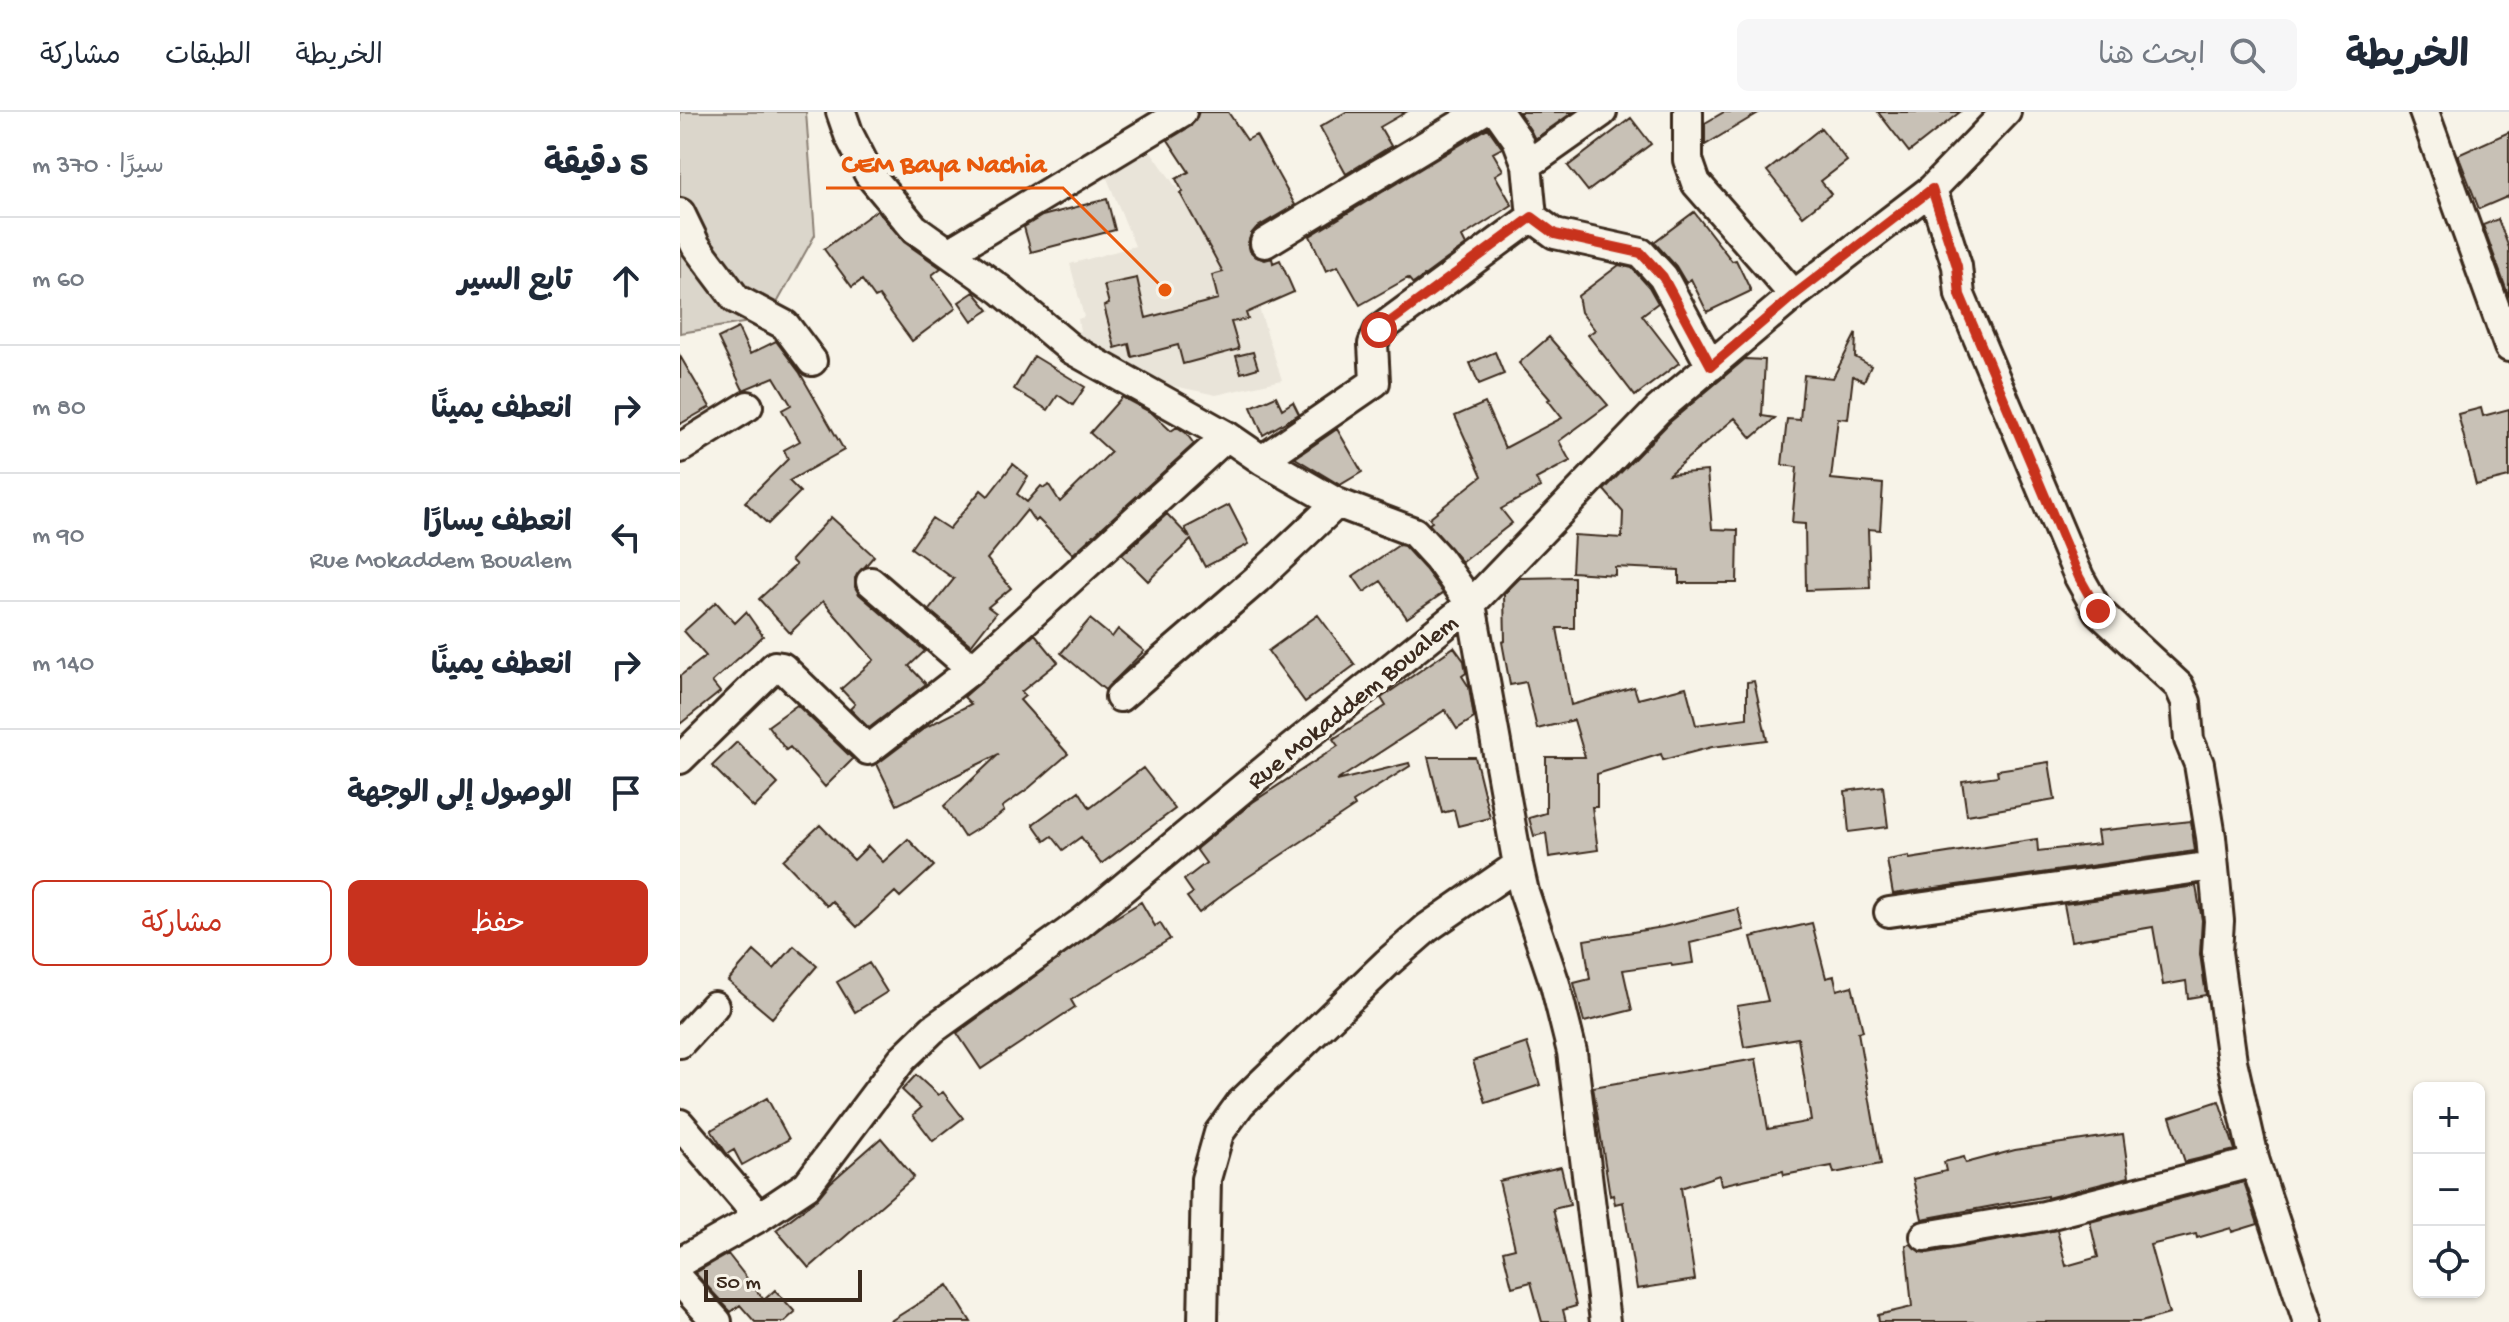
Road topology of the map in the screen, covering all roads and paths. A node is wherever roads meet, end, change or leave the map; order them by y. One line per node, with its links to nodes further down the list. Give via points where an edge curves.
1 (841, 112): 14 (street, via 869,174 914,228)
2 (1182, 112): 14 (street)
3 (1481, 112): 13 (street)
4 (1498, 112): 9 (street)
5 (1602, 112): 9 (street)
6 (1688, 112): 15 (street, via 1688,160 1696,183)
7 (2006, 112): 10 (street, Rue Mokaddem Boualem)
8 (2424, 112): 16 (street)
9 (1527, 165): 12 (street)
10 (1932, 189): 15 (street, Rue Mokaddem Boualem); 30 (street, via 1957,266 1960,295 2079,577 2098,611 2179,686 2186,702)
11 (680, 213): 17 (street, via 696,246 736,299 785,325)
12 (1532, 217): 18 (street, via 1555,234 1641,253 1663,277); 22 (street, via 1379,330 1373,344 1375,382)
13 (1265, 243)
14 (950, 252): 20 (street, via 1071,349)
15 (1794, 295): 18 (street, Rue Mokaddem Boualem)
16 (2509, 347)
17 (812, 361)
18 (1711, 366): 25 (street, Rue Mokaddem Boualem, via 1658,410)
19 (748, 406): 21 (street)
20 (1227, 436): 22 (street); 26 (street)
21 (680, 448)
22 (1262, 460): 23 (street)
23 (1337, 503): 25 (street, via 1414,532); 27 (street)
24 (871, 582): 26 (street)
25 (1471, 604): 29 (street); 36 (street, Rue Mokaddem Boualem, via 1081,923 933,1029 902,1059 807,1185)
26 (972, 669): 28 (street, via 868,750 775,666)
27 (1120, 697)
28 (680, 759)
29 (1518, 865): 41 (street, via 1427,928 1387,963 1240,1104 1219,1133 1206,1179); 42 (street, via 1572,1052)
30 (2213, 866): 31 (street); 35 (street, via 2217,952 2232,1061)
31 (1889, 912)
32 (714, 1006): 33 (street)
33 (680, 1043)
34 (680, 1124): 36 (street)
35 (2255, 1162): 37 (street, via 2044,1216); 43 (street)
36 (759, 1217): 38 (street, Rue Mokaddem Boualem)
37 (1925, 1236)
38 (680, 1262)
39 (680, 1281): 40 (street)
40 (717, 1322)
41 (1203, 1322)
42 (1605, 1322)
43 (2308, 1322)

